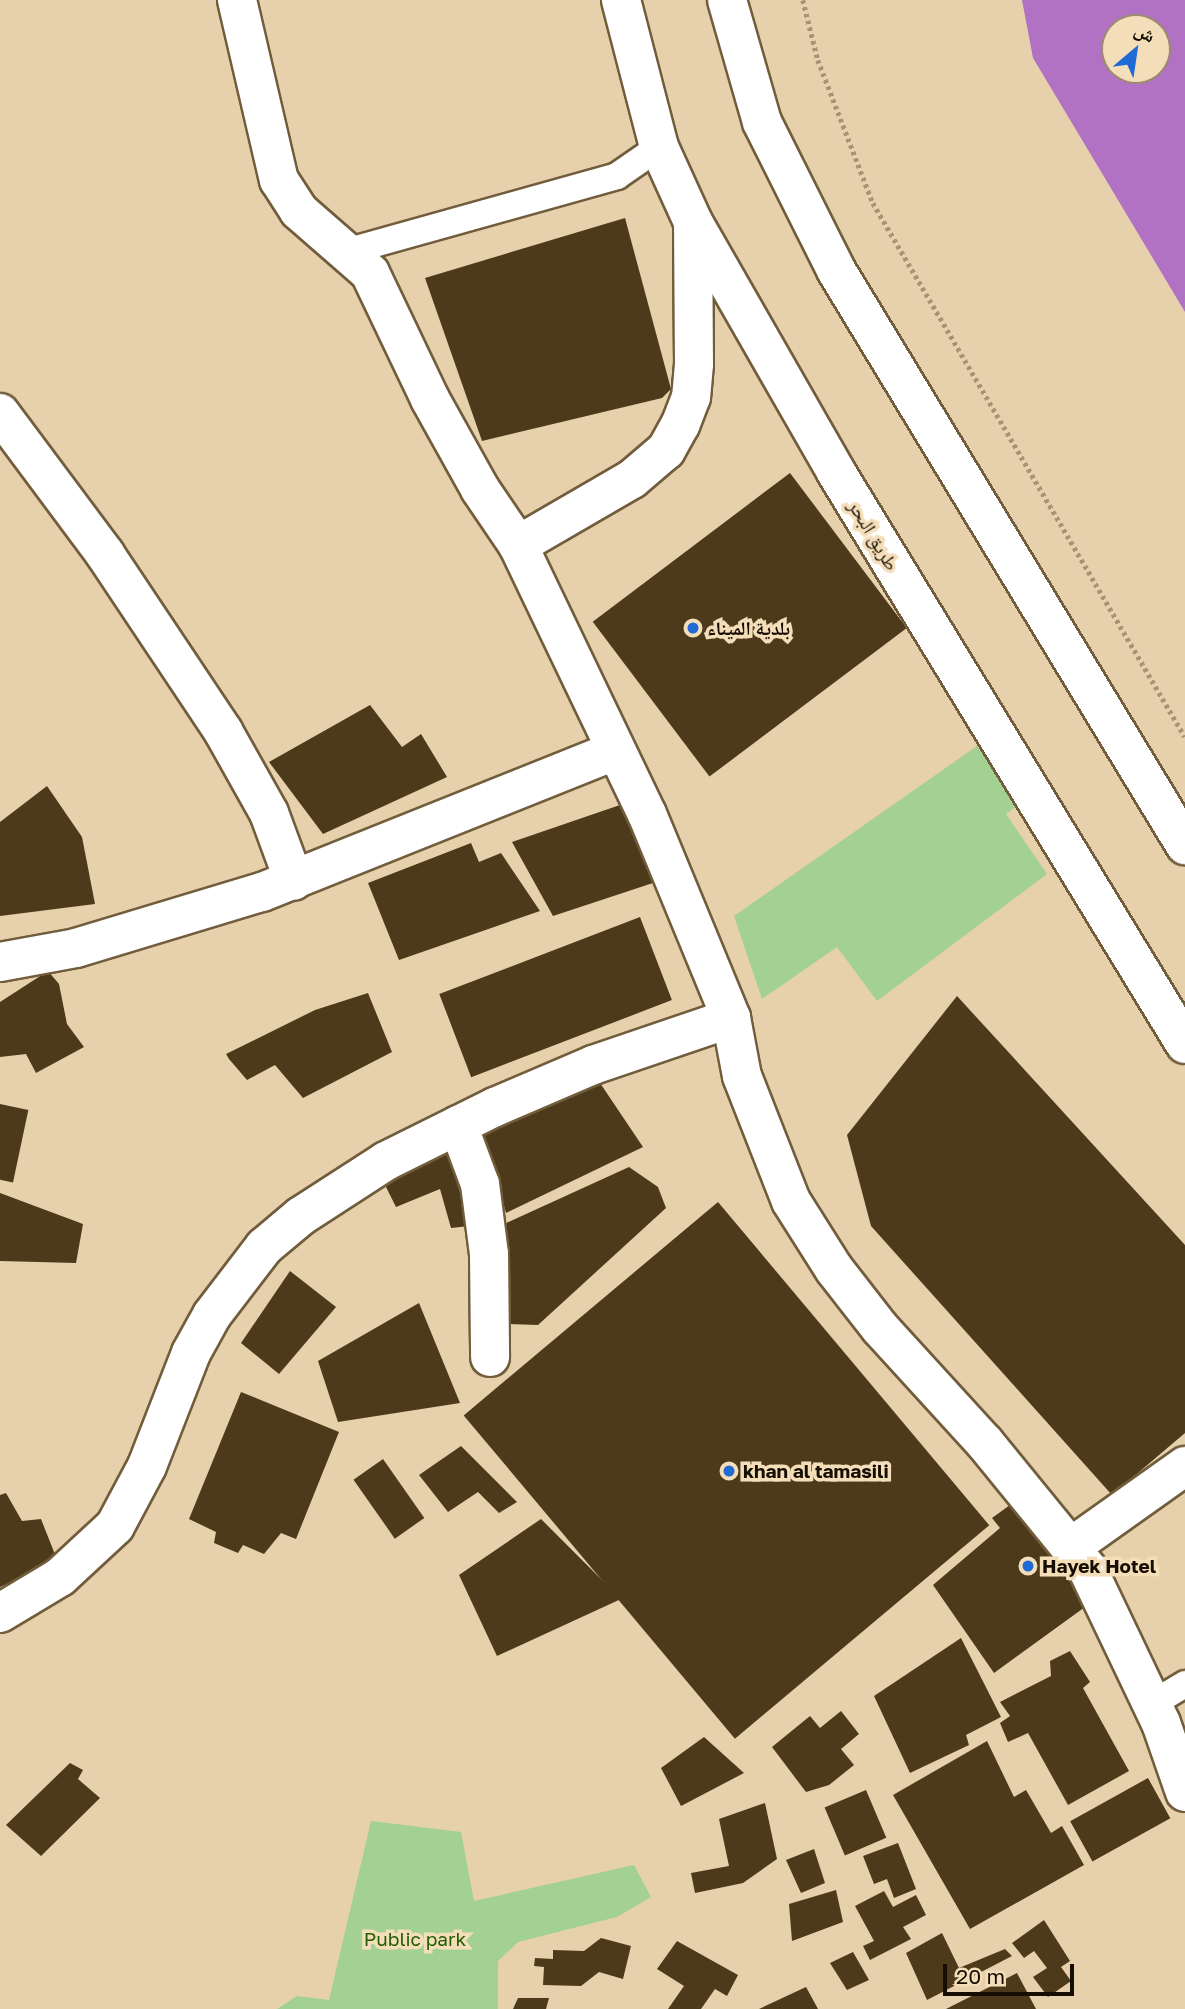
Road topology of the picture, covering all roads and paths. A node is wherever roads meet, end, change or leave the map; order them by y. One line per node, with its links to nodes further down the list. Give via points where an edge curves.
1 (237, 0): 7 (main road, via 279,180 299,211)
2 (621, 0): 5 (main road, طريق البحر)
3 (727, 0): 12 (main road, via 762,122 836,270)
4 (803, 0): 10 (path, via 818,60 873,203)
5 (659, 147): 6 (main road, طريق البحر); 7 (lane, via 617,176)
6 (693, 222): 9 (main road, via 694,364 691,397 680,425 666,450 632,479); 16 (main road, طريق البحر, via 836,472)
7 (349, 251): 9 (main road, via 370,273 430,399 480,489)
8 (0, 413): 13 (main road, via 97,543 216,719 269,813)
9 (518, 545): 11 (main road, via 569,645)
10 (1185, 737)
11 (614, 751): 13 (main road); 15 (main road, via 647,814)
12 (1185, 845)
13 (294, 881): 14 (main road, via 110,938)
14 (0, 962)
15 (732, 1018): 17 (main road, via 593,1065); 20 (main road, via 742,1076 764,1138 792,1201 834,1269)
16 (1185, 1044)
17 (458, 1125): 18 (main road, via 480,1184 493,1318); 21 (main road, via 335,1191 264,1247 212,1315 191,1353 147,1466 115,1526 60,1577)
18 (490, 1357)
19 (1185, 1466): 20 (main road)
20 (1071, 1547): 23 (main road, via 1110,1612)
21 (0, 1614)
22 (1185, 1684): 23 (lane)
23 (1152, 1704): 24 (main road)
24 (1185, 1792)

